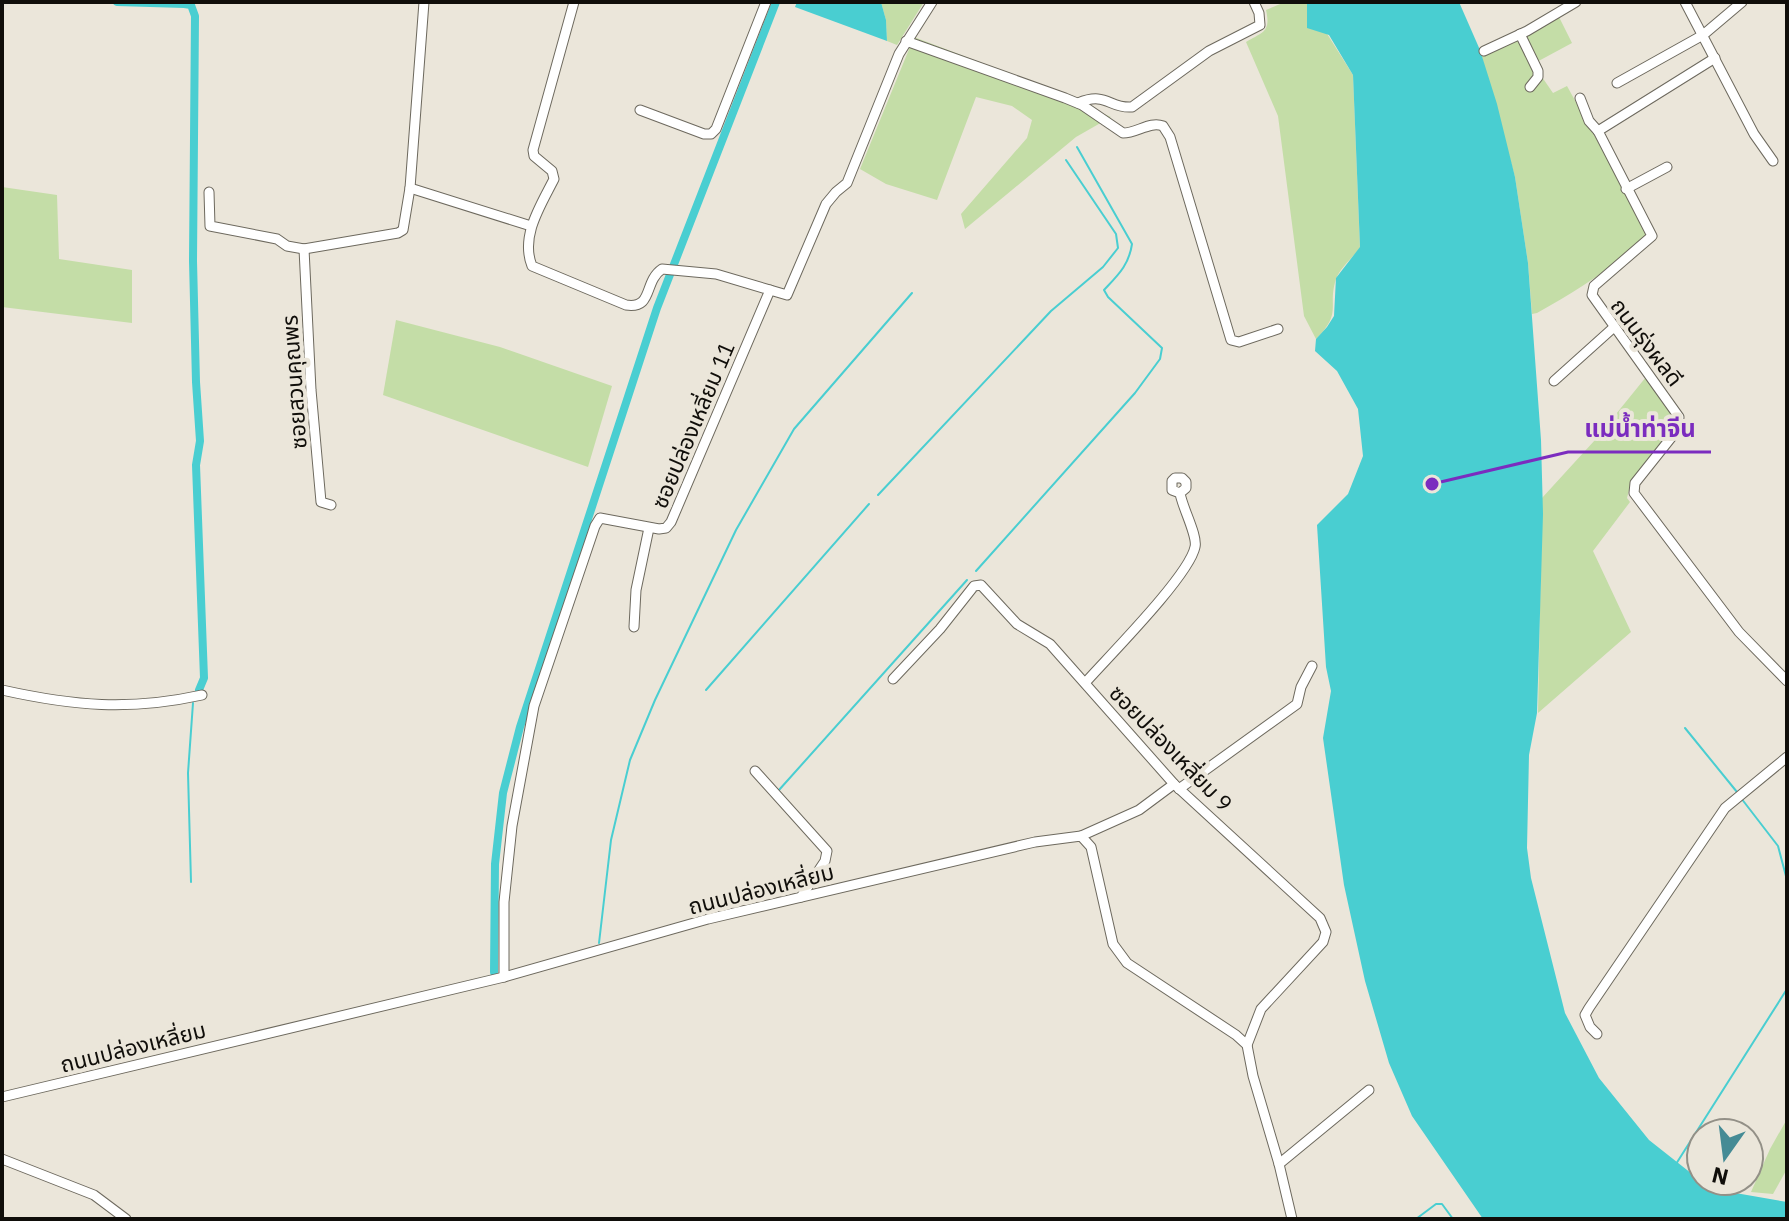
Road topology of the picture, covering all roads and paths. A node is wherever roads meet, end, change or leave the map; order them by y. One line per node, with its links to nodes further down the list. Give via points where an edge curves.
1 (424, 2): 22 (street)
2 (574, 2): 25 (street, via 533,150 554,179)
3 (766, 2): 18 (street, via 711,134)
4 (932, 2): 11 (street)
5 (1254, 2): 17 (street, via 1261,19 1258,27 1209,51 1132,107 1098,98)
6 (1576, 2): 9 (street)
7 (1685, 2): 10 (street)
8 (1742, 2): 10 (street)
9 (1520, 34): 12 (street); 15 (street, via 1538,71)
10 (1703, 35): 13 (street); 14 (street)
11 (906, 41): 17 (street); 27 (street, via 847,183 826,204 787,295)
12 (1484, 51)
13 (1715, 58): 19 (street); 20 (street)
14 (1617, 83)
15 (1530, 87)
16 (1580, 98): 19 (street, ถนนรุ่งผลดี)
17 (1078, 103): 29 (street, via 1123,133 1156,124 1167,130 1231,340)
18 (640, 110)
19 (1598, 131): 23 (street, ถนนรุ่งผลดี)
20 (1773, 161)
21 (1667, 167): 23 (street)
22 (410, 188): 25 (street); 26 (street, via 405,225 398,233)
23 (1626, 189): 28 (street, ถนนรุ่งผลดี, via 1652,236 1593,288 1593,299)
24 (209, 192): 26 (street, via 210,226)
25 (531, 226): 27 (street, via 532,266 626,305 643,303 652,278 662,269 716,274)
26 (304, 249): 32 (street, ซอยสวนคุณพร, via 321,502)
27 (770, 290): 33 (street, ซอยปล่องเหลี่ยม 11, via 671,522 666,528)
28 (1613, 328): 30 (street); 37 (street, ถนนรุ่งผลดี, via 1680,423 1635,483 1634,493 1739,632)
29 (1278, 329)
30 (1554, 381)
31 (1180, 493): 38 (street, via 1195,540 1191,556)
32 (331, 505)
33 (649, 528): 34 (street); 46 (street, ซอยปล่องเหลี่ยม 11, via 600,518 534,706 512,826)
34 (634, 627)
35 (1312, 666): 43 (street, ถนนปล่องเหลี่ยม, via 1297,704)
36 (893, 679): 38 (street, ซอยปล่องเหลี่ยม 9, via 979,584 1017,624 1050,644)
37 (1787, 681)
38 (1085, 683): 43 (street, ซอยปล่องเหลี่ยม 9)
39 (2, 690): 40 (street, via 95,706 165,703)
40 (202, 695)
41 (1787, 757): 47 (street, via 1725,808 1585,1015)
42 (755, 771): 45 (street, via 827,851)
43 (1176, 786): 44 (street, ถนนปล่องเหลี่ยม, via 1139,810); 48 (street, ซอยปล่องเหลี่ยม 9, via 1325,927 1323,942 1261,1009)
44 (1081, 836): 45 (street, ถนนปล่องเหลี่ยม); 48 (street, via 1091,847 1113,944 1127,963)
45 (801, 897): 46 (street, ถนนปล่องเหลี่ยม)
46 (504, 977): 50 (street, ถนนปล่องเหลี่ยม)
47 (1597, 1034)
48 (1247, 1045): 52 (street)
49 (1369, 1090): 52 (street)
50 (2, 1097)
51 (2, 1159): 54 (street, via 94,1195)
52 (1279, 1164): 53 (street)
53 (1288, 1218)
54 (126, 1219)

